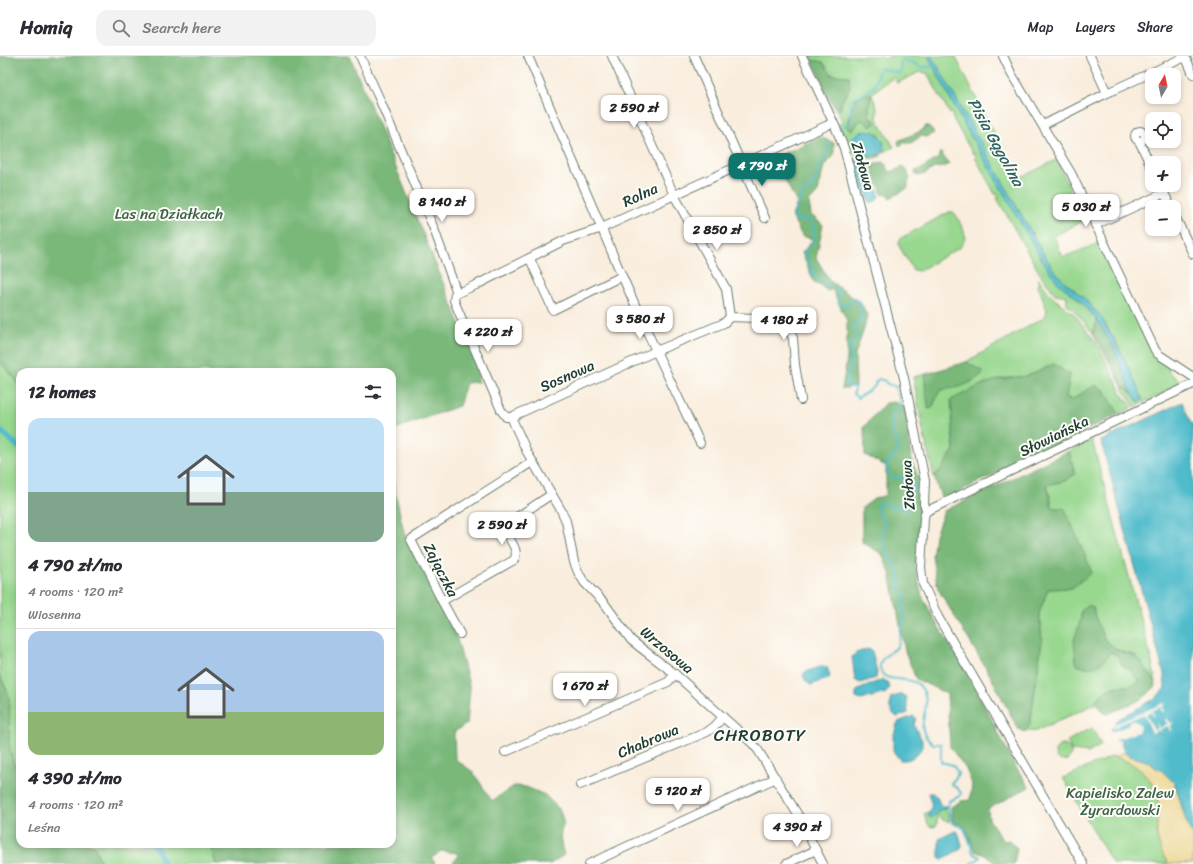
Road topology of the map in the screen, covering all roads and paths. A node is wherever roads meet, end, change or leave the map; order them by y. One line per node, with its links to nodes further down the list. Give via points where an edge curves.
1 (360, 56): 25 (street, Wrzosowa, via 434,229)
2 (528, 56): 20 (street)
3 (612, 56): 17 (street)
4 (694, 56): 15 (street)
5 (802, 56): 11 (street, Ziołowa)
6 (1003, 56): 12 (street)
7 (1090, 56): 10 (street)
8 (1185, 57): 9 (street); 10 (street)
9 (1193, 74)
10 (1107, 93): 12 (street)
11 (834, 124): 15 (street, Rolna); 35 (street, Ziołowa, via 842,141 904,378 924,475 924,504)
12 (1043, 125): 19 (street, via 1071,172)
13 (1139, 141): 14 (street)
14 (1146, 156)
15 (742, 164): 17 (street, Rolna); 18 (street)
16 (1156, 192): 19 (street)
17 (674, 195): 20 (street, Rolna); 26 (street, via 726,289)
18 (765, 218)
19 (1096, 225): 28 (street, via 1156,352)
20 (602, 228): 23 (street, Rolna, via 563,241); 24 (street)
21 (1181, 229): 22 (street)
22 (1193, 254)
23 (530, 259): 24 (street, via 554,310); 25 (street, Rolna)
24 (622, 276): 27 (street)
25 (457, 293): 31 (street, Wrzosowa, via 454,296 455,303 501,410 506,417)
26 (730, 317): 27 (street, Sosnowa, via 724,323); 30 (street, via 784,319 794,338 795,365)
27 (656, 351): 31 (street, Sosnowa); 32 (street)
28 (1193, 377)
29 (1193, 384): 35 (street, Słowiańska)
30 (801, 400)
31 (511, 417): 33 (street, Wrzosowa)
32 (700, 443)
33 (532, 462): 34 (street, Wrzosowa); 36 (street, Zajączka, via 411,540)
34 (552, 494): 36 (street, via 508,523 506,532 516,551 514,560); 38 (street, Wrzosowa, via 566,521 574,562 584,582 605,604 631,640)
35 (927, 511): 47 (street, Ziołowa, via 924,518 921,567 923,584 938,617)
36 (442, 601): 37 (street, Zajączka)
37 (460, 634)
38 (675, 674): 39 (street, Wrzosowa); 40 (street, via 668,682)
39 (723, 717): 41 (street, Wrzosowa, via 752,743); 42 (street, Chabrowa, via 707,732)
40 (505, 752)
41 (776, 778): 43 (street, Wrzosowa); 44 (street)
42 (580, 785)
43 (816, 850): 45 (street); 46 (street, Wrzosowa)
44 (589, 864)
45 (786, 864)
46 (823, 864)
47 (1083, 864)

